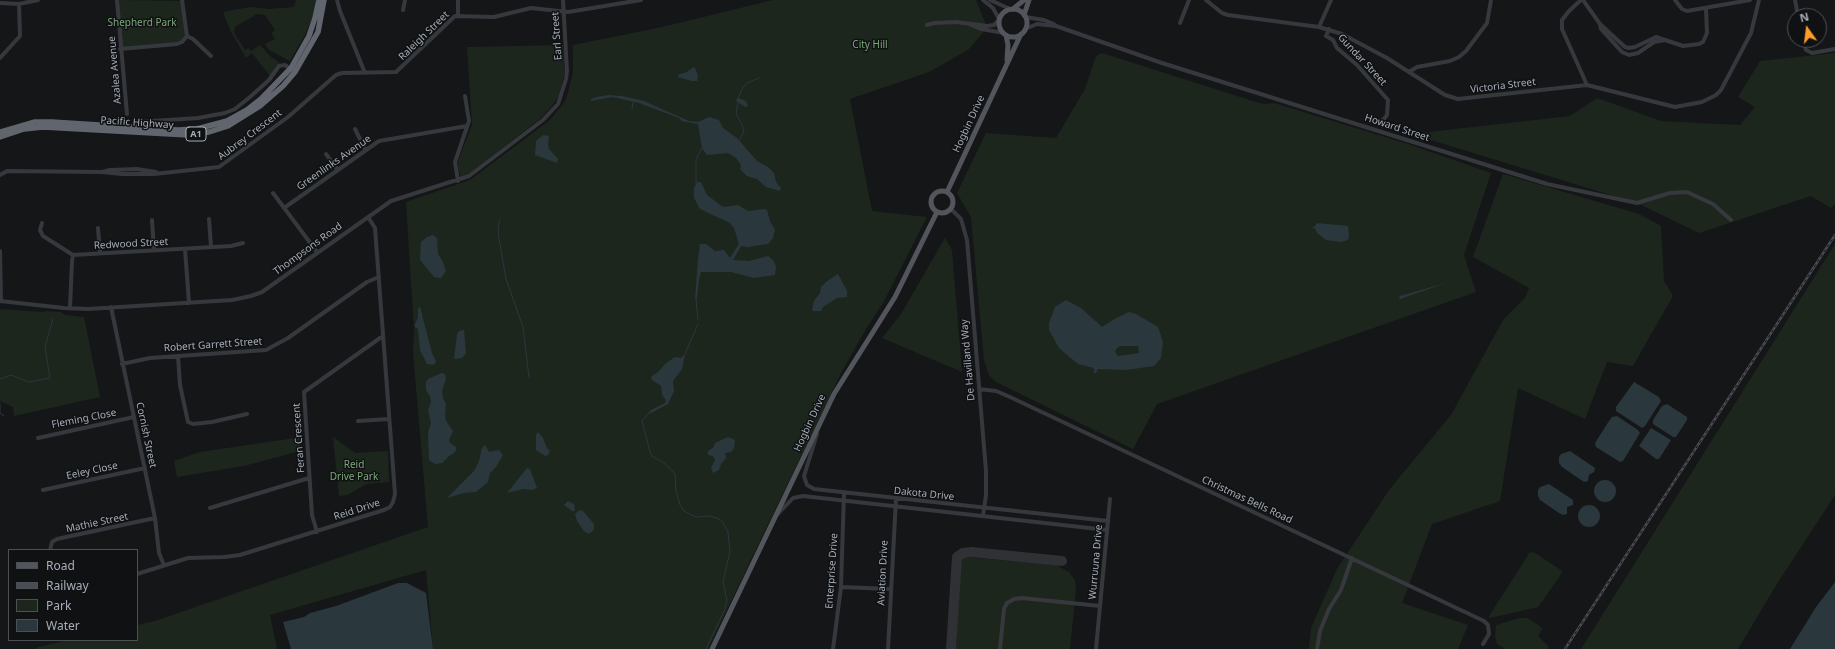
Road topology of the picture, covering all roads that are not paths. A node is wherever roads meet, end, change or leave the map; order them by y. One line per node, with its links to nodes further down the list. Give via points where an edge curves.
1 (38, 0): 25 (street)
2 (117, 0): 45 (street, Azalea Avenue)
3 (182, 0): 42 (street)
4 (319, 0): 50 (highway, Pacific Highway / A1, via 316,18)
5 (324, 0): 50 (highway, Pacific Highway / A1, via 318,32)
6 (337, 0): 53 (street)
7 (405, 0): 28 (street)
8 (458, 0): 30 (street)
9 (563, 0): 29 (street, Earl Street)
10 (642, 0): 23 (street, Raleigh Street)
11 (983, 0): 32 (street, via 996,12)
12 (990, 0): 26 (street)
13 (1024, 0): 26 (main road)
14 (1029, 0): 31 (main road)
15 (1189, 0): 34 (street)
16 (1206, 0): 38 (street, Victoria Street, via 1228,16)
17 (1331, 0): 38 (street)
18 (1491, 0): 52 (street, via 1487,23 1466,51 1450,61 1417,67)
19 (1582, 0): 35 (street); 55 (street, via 1562,20 1562,29)
20 (1675, 0): 27 (street, via 1687,11)
21 (1750, 0): 27 (street)
22 (1759, 0): 55 (street, Victoria Street, via 1751,33 1720,90 1708,100 1675,107)
23 (631, 1): 29 (street, Raleigh Street)
24 (0, 3): 25 (street)
25 (19, 4): 48 (street, via 20,36)
26 (1011, 9): 31 (main road); 32 (main road, via 1003,12)
27 (1706, 9): 43 (street, via 1707,33 1703,42 1695,46 1683,46)
28 (403, 10)
29 (563, 12): 30 (street, Raleigh Street, via 531,8 494,17); 51 (street, Earl Street)
30 (458, 15): 53 (street, Raleigh Street, via 450,19 396,72)
31 (1025, 16): 37 (street, Howard Street, via 1049,21); 40 (main road, via 1026,25)
32 (999, 20): 33 (street, via 991,26); 41 (main road)
33 (968, 23): 36 (street, via 946,22); 41 (street, via 981,29)
34 (1180, 23)
35 (1600, 24): 43 (street, via 1629,48 1653,38); 43 (street, via 1601,29 1622,52 1629,55 1638,53 1654,42)
36 (927, 25)
37 (1056, 26): 40 (street, Howard Street, via 1037,24); 77 (street, Howard Street, via 1162,63 1547,184 1637,203 1670,192 1687,192 1713,204)
38 (1319, 27): 39 (street, Victoria Street)
39 (1329, 29): 52 (street, Victoria Street, via 1363,44); 59 (street, Gundar Street, via 1326,36 1333,40 1337,48 1357,65 1388,100 1387,115)
40 (1023, 32): 41 (main road, via 1014,37); 49 (main road, Hogbin Drive)
41 (1005, 34): 49 (main road, Hogbin Drive, via 1008,45)
42 (186, 36): 45 (street, via 177,44); 47 (street, via 193,39)
43 (1665, 40)
44 (1805, 48): 46 (street, via 1812,53)
45 (120, 49): 57 (street, Azalea Avenue)
46 (1835, 49)
47 (211, 56)
48 (0, 58)
49 (1007, 63): 69 (main road, Hogbin Drive)
50 (293, 70): 58 (street, via 285,65 279,66 269,80 250,97 235,109 225,113 198,118); 62 (highway, Pacific Highway / A1, via 250,107 227,121 210,127 178,130 45,122 24,124); 63 (highway, Pacific Highway / A1, via 283,86 253,112 228,126 209,132 175,135 43,127 24,129)
51 (567, 71): 68 (street, Thompsons Road, via 558,104 547,116 474,173)
52 (1409, 72): 55 (street, Victoria Street, via 1446,95 1458,99)
53 (366, 73): 54 (street, Raleigh Street)
54 (336, 75): 67 (street, Aubrey Crescent, via 288,117 223,166 158,172 137,169 102,172 7,171)
55 (1587, 85)
56 (465, 96): 60 (street, via 469,121)
57 (127, 114)
58 (138, 122)
59 (1378, 122)
60 (467, 126): 64 (street, Greenlinks Avenue, via 379,140); 68 (street, via 454,162)
61 (355, 129): 64 (street)
62 (0, 132)
63 (0, 137)
64 (365, 149): 66 (street, Greenlinks Avenue)
65 (326, 154): 66 (street)
66 (338, 170): 71 (street, Greenlinks Avenue)
67 (0, 175)
68 (458, 181): 74 (street, Thompsons Road, via 391,201)
69 (947, 192): 72 (main road, via 952,200); 73 (main road, via 938,192 931,199 931,206)
70 (273, 193): 71 (street)
71 (284, 208): 85 (street)
72 (950, 208): 73 (main road, via 943,213); 96 (street, De Havilland Way, via 961,219 966,234)
73 (937, 212): 101 (main road, Hogbin Drive, via 895,297 844,376)
74 (368, 217): 85 (street, Thompsons Road); 88 (street, Reid Drive, via 375,228)
75 (209, 219): 81 (street)
76 (152, 220): 83 (street)
77 (1731, 220)
78 (42, 223): 87 (street, via 40,230 43,236)
79 (98, 228): 86 (street)
80 (243, 243): 81 (street, Redwood Street)
81 (211, 247): 82 (street, Redwood Street)
82 (185, 249): 83 (street, Redwood Street); 90 (street)
83 (154, 250): 86 (street, Redwood Street)
84 (0, 251): 89 (street)
85 (317, 252): 90 (street, Thompsons Road, via 267,288 251,296)
86 (100, 253): 87 (street, Redwood Street)
87 (73, 255): 92 (street)
88 (379, 277): 93 (street, Reid Drive); 94 (street, Robert Garrett Street, via 367,282 272,348 255,352)
89 (1, 301): 92 (street, Thompsons Road)
90 (189, 303): 91 (street, Thompsons Road)
91 (110, 307): 92 (street, Thompsons Road); 95 (street, Cornish Street)
92 (70, 308)
93 (383, 337): 99 (street, Reid Drive); 104 (street, Feran Crescent, via 304,392)
94 (178, 356): 95 (street, Robert Garrett Street); 97 (street, via 180,385 188,422 212,422)
95 (122, 364): 98 (street, Cornish Street)
96 (979, 389): 112 (street, De Havilland Way, via 987,485); 120 (street, Christmas Bells Road, via 987,388 1003,394)
97 (247, 414)
98 (134, 417): 102 (street, Fleming Close); 103 (street, Cornish Street)
99 (389, 419): 100 (street); 118 (street, Reid Drive, via 395,494 390,507)
100 (358, 421)
101 (820, 422): 106 (street, Dakota Drive, via 804,480 814,489); 115 (main road, Hogbin Drive)
102 (38, 438)
103 (145, 468): 105 (street, Eeley Close); 114 (street, Cornish Street)
104 (309, 478): 111 (street); 118 (street, Feran Crescent, via 312,515)
105 (43, 490)
106 (844, 493): 107 (street, Dakota Drive); 109 (street, Enterprise Drive)
107 (896, 499): 110 (street, Aviation Drive); 112 (street, Dakota Drive)
108 (1110, 499): 116 (street, Wurruuna Drive)
109 (844, 500): 110 (street, Dakota Drive); 115 (street, Dakota Drive, via 798,496); 123 (street, Enterprise Drive)
110 (895, 506): 113 (street, Dakota Drive); 124 (street, Aviation Drive)
111 (210, 508)
112 (984, 508): 113 (street, De Havilland Way); 116 (street, Dakota Drive)
113 (983, 516): 117 (street, Dakota Drive)
114 (155, 518): 119 (street, Mathie Street, via 58,539 52,542); 121 (street, Cornish Street, via 159,553)
115 (775, 518): 127 (main road, Hogbin Drive)
116 (1108, 520): 117 (street, Wurruuna Drive)
117 (1107, 530): 125 (street, Wurruuna Drive)
118 (317, 532): 121 (street, Reid Drive, via 240,555 188,558)
119 (50, 549)
120 (1352, 558): 126 (street, Christmas Bells Road, via 1484,621 1488,625 1489,634); 132 (street, via 1341,590 1320,630)
121 (164, 565): 122 (street, Reid Drive)
122 (138, 574)
123 (840, 587): 124 (street); 128 (street, Enterprise Drive)
124 (890, 589): 129 (street, Aviation Drive)
125 (1100, 606): 130 (street, Wurruuna Drive, via 1014,599 1007,603 1004,609); 131 (street, Wurruuna Drive)
126 (1483, 644)
127 (712, 649)
128 (833, 649)
129 (888, 649)
130 (1000, 649)
131 (1096, 649)
132 (1317, 649)

